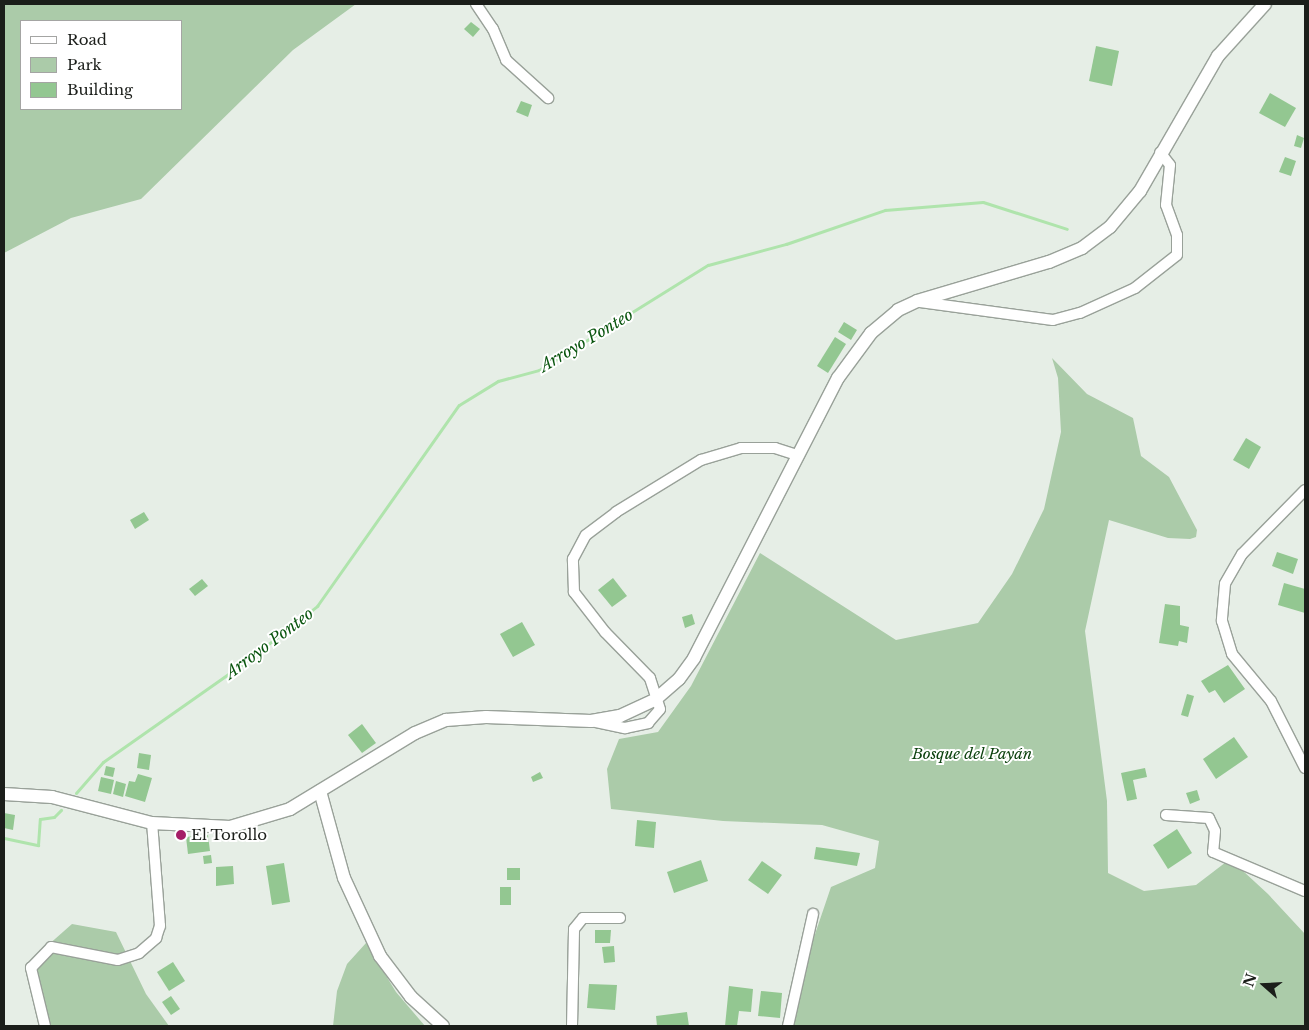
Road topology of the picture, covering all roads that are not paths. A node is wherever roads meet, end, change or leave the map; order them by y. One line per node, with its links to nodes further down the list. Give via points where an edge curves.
1 (476, 4): 3 (street, via 493,29 506,60)
2 (1265, 4): 4 (street, via 1218,56)
3 (548, 98)
4 (1160, 152): 5 (street, via 1140,192 1110,228 1082,248 1049,262); 5 (street, via 1170,165 1166,205 1177,235 1177,255 1135,288 1080,313 1053,320)
5 (917, 301): 6 (street, via 898,310 871,332 838,378)
6 (797, 455): 8 (street, via 694,658 679,680); 8 (street, via 775,448 741,448 701,460 616,512 586,535 573,559 574,592 605,632 650,678)
7 (1305, 490): 10 (street, via 1242,554 1225,584 1222,621 1232,654 1271,701)
8 (656, 699): 9 (street, via 620,716); 9 (street, via 660,710 648,723 625,728)
9 (591, 721): 11 (street, via 486,717 446,720 415,734)
10 (1305, 768)
11 (320, 791): 14 (street, via 290,809 230,827); 19 (street, via 344,878 380,956 411,997)
12 (4, 794): 14 (street, via 52,797)
13 (1166, 816): 15 (street, via 1209,818 1215,831 1212,852)
14 (152, 823): 18 (street, via 160,926 156,938 139,954 118,960 51,947 31,968)
15 (1305, 891)
16 (813, 914): 21 (street)
17 (620, 918): 20 (street, via 583,918 574,929)
18 (45, 1026)
19 (443, 1026)
20 (572, 1026)
21 (788, 1026)

